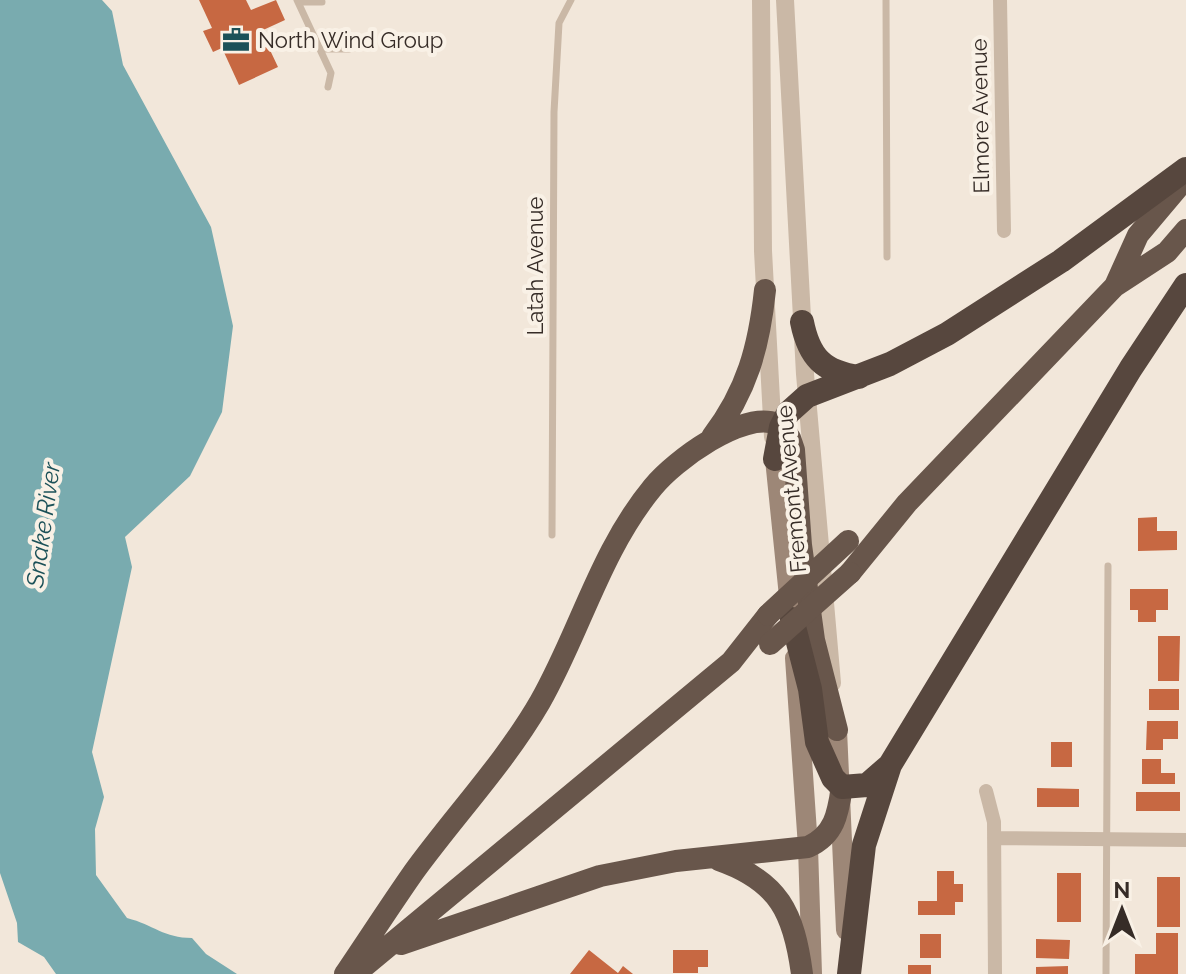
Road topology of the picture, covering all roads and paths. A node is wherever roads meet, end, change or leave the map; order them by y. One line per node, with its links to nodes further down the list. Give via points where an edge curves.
1 (571, 0): 26 (lane, Latah Avenue, via 559,23 554,112)
2 (761, 0): 18 (street, Fremont Avenue)
3 (785, 0): 19 (street, Fremont Avenue)
4 (886, 0): 15 (lane)
5 (1000, 0): 14 (street, Elmore Avenue)
6 (298, 1): 7 (lane); 8 (lane)
7 (322, 2)
8 (321, 49): 9 (lane); 10 (lane, via 331,73)
9 (349, 49)
10 (328, 87)
11 (1186, 169): 20 (highway, via 996,304)
12 (1186, 178): 17 (highway, via 1138,235)
13 (1186, 230): 17 (highway, via 1167,252)
14 (1004, 231)
15 (887, 257)
16 (1186, 285): 31 (highway)
17 (1115, 286): 25 (highway)
18 (765, 290): 22 (street, Fremont Avenue); 23 (highway, via 752,366 731,411)
19 (802, 322): 20 (highway, via 820,364); 21 (street, Fremont Avenue)
20 (861, 377): 21 (highway)
21 (807, 396): 22 (highway); 30 (street, Fremont Avenue)
22 (776, 424): 23 (highway, via 739,426); 24 (highway); 30 (highway, via 794,450 814,640)
23 (709, 441): 40 (highway, via 654,485 591,589 541,700)
24 (775, 459): 28 (main road, Fremont Avenue)
25 (907, 503): 28 (highway, bridge, via 848,541); 29 (highway, bridge, via 850,573 770,644)
26 (552, 535)
27 (1108, 566): 35 (lane)
28 (780, 617): 29 (highway); 32 (highway, via 810,689 817,742); 37 (main road, Fremont Avenue)
29 (731, 662): 39 (highway)
30 (837, 730): 32 (main road, Fremont Avenue)
31 (890, 765): 32 (highway, via 867,785); 44 (highway, via 864,845)
32 (842, 787): 37 (highway, via 832,829); 44 (main road, Fremont Avenue)
33 (986, 791): 34 (street)
34 (994, 838): 35 (street); 45 (street)
35 (1107, 840): 36 (street); 46 (lane)
36 (1186, 840)
37 (808, 847): 38 (highway); 43 (main road, Fremont Avenue)
38 (710, 858): 39 (highway, via 577,883); 42 (highway, via 744,869 767,885 786,909 797,936)
39 (385, 949): 41 (highway)
40 (345, 974)
41 (355, 974)
42 (802, 974)
43 (812, 974)
44 (848, 974)
45 (995, 974)
46 (1106, 974)

